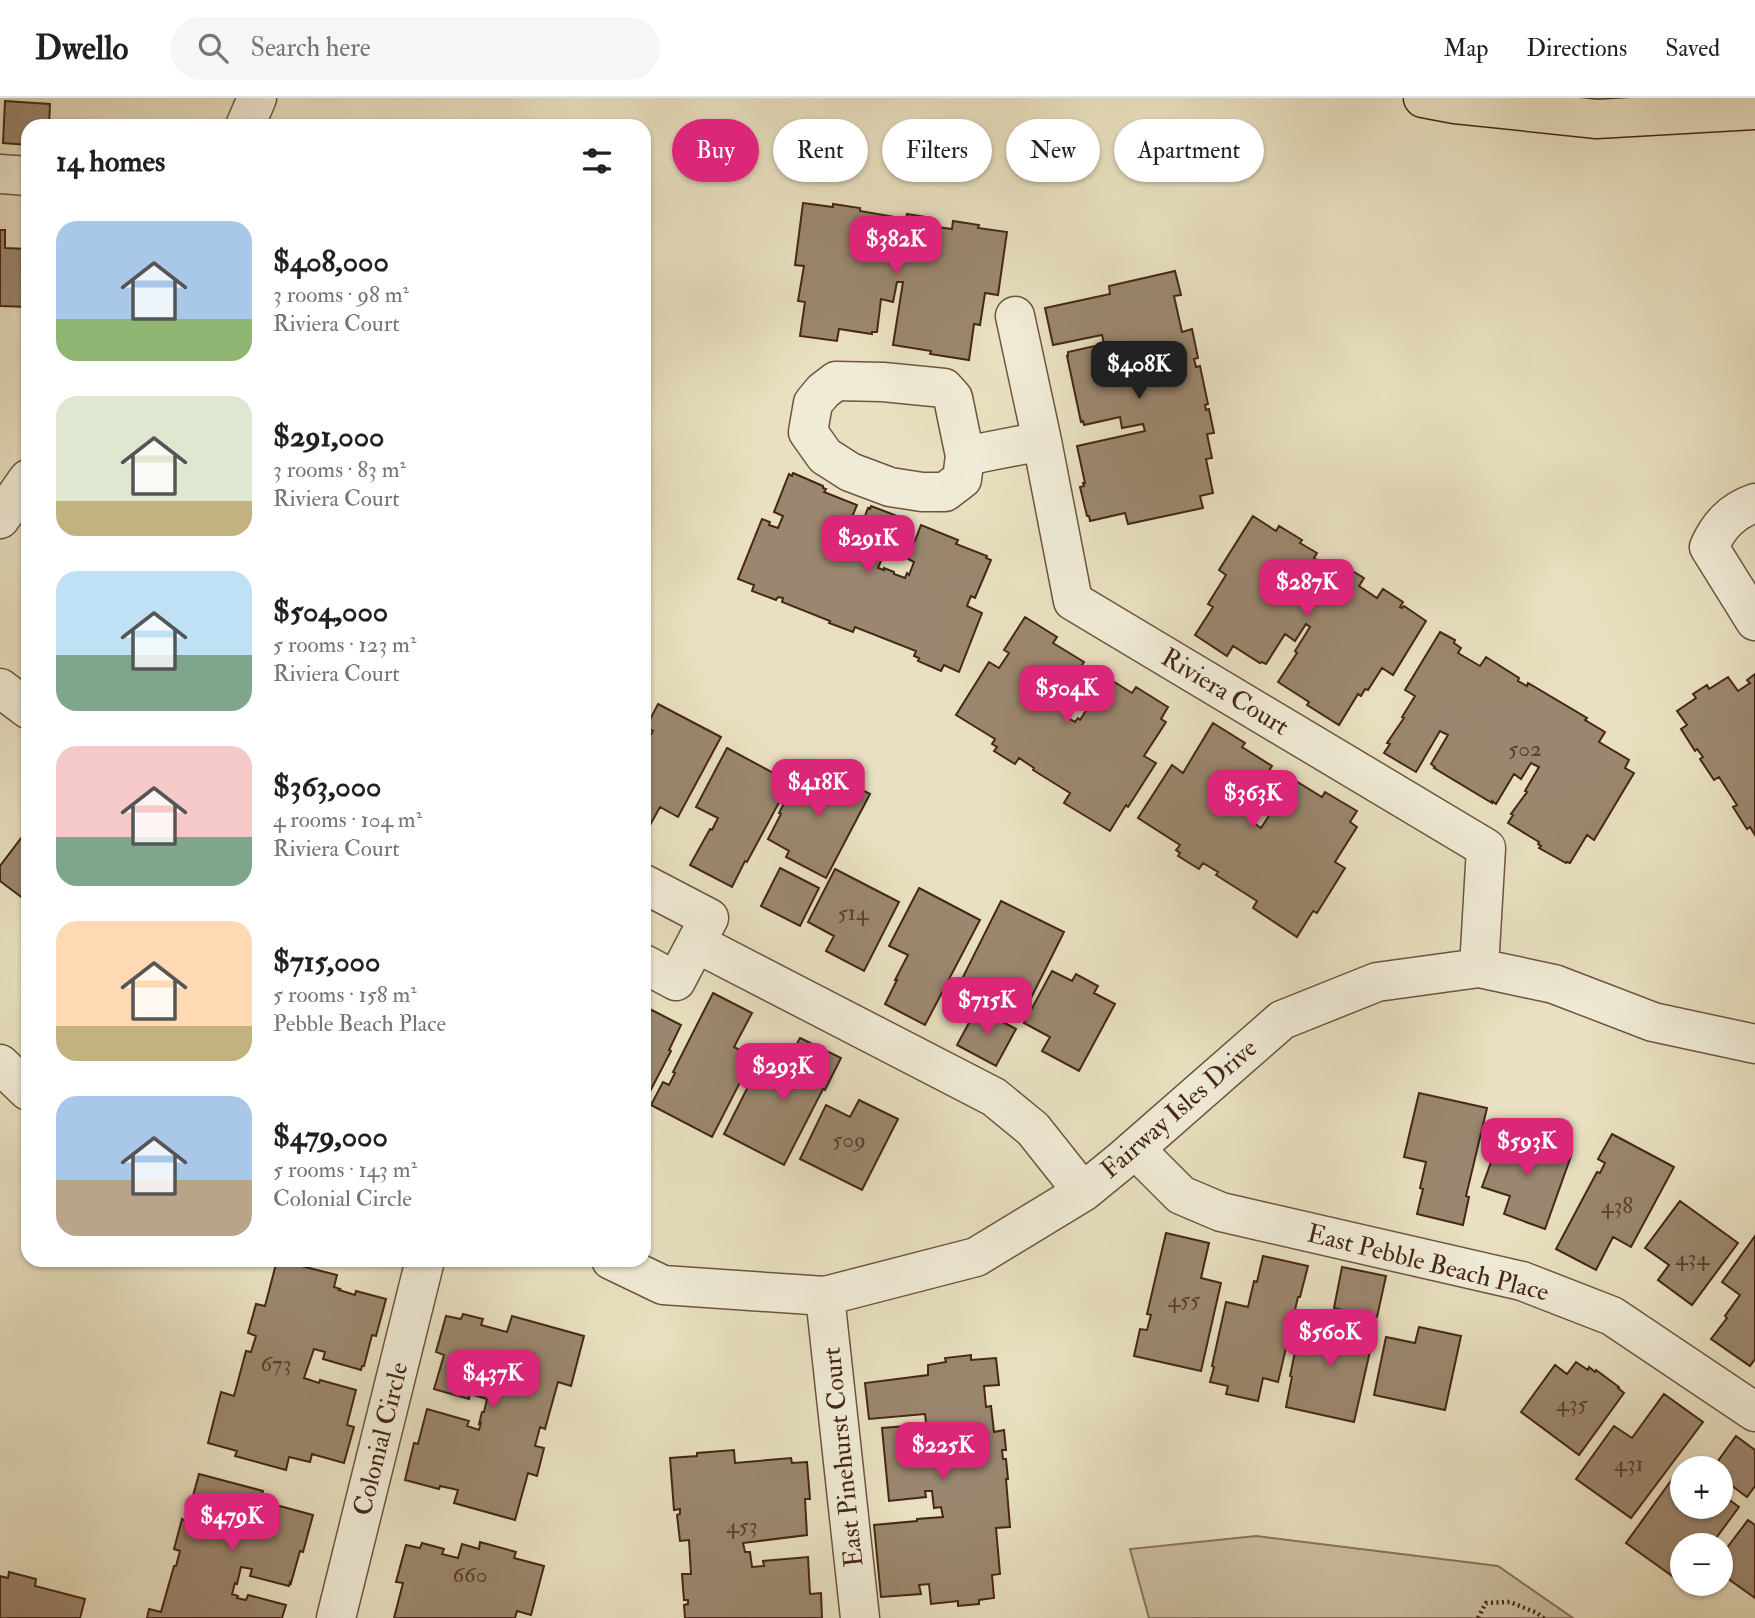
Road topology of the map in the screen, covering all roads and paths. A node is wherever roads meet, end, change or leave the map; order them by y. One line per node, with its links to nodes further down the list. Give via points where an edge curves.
1 (257, 98): 4 (street)
2 (1423, 98): 3 (main road, via 1597,119)
3 (1755, 110)
4 (248, 119)
5 (0, 174): 6 (street)
6 (21, 176)
7 (1016, 316): 8 (street, Riviera Court)
8 (1042, 441): 9 (street); 19 (street, Riviera Court, via 1073,601 1486,848)
9 (965, 456)
10 (21, 489): 12 (street)
11 (1755, 503): 13 (street, via 1727,520 1709,547)
12 (0, 519)
13 (1755, 621)
14 (0, 688): 15 (street)
15 (21, 704)
16 (651, 888): 17 (street, via 709,918)
17 (696, 943): 18 (street, via 676,981); 24 (street, via 994,1097 1033,1129)
18 (651, 968)
19 (1479, 968): 20 (street, Fairway Isles Drive, via 1554,984 1653,1022); 23 (street, Fairway Isles Drive, via 1377,982 1282,1020)
20 (1755, 1044)
21 (0, 1064): 22 (street)
22 (21, 1084)
23 (1135, 1149): 24 (street, Fairway Isles Drive); 28 (street, East Pebble Beach Place, via 1181,1195 1221,1212 1521,1281 1612,1317)
24 (1083, 1192): 27 (street, Fairway Isles Drive, via 976,1257)
25 (423, 1267): 29 (street, Colonial Circle)
26 (626, 1267): 27 (street, Fairway Isles Drive, via 663,1284)
27 (825, 1296): 30 (street, East Pinehurst Court)
28 (1755, 1412)
29 (336, 1618)
30 (860, 1618)
31 (1478, 1618): 32 (path, via 1486,1603 1510,1602)
32 (1544, 1618)

